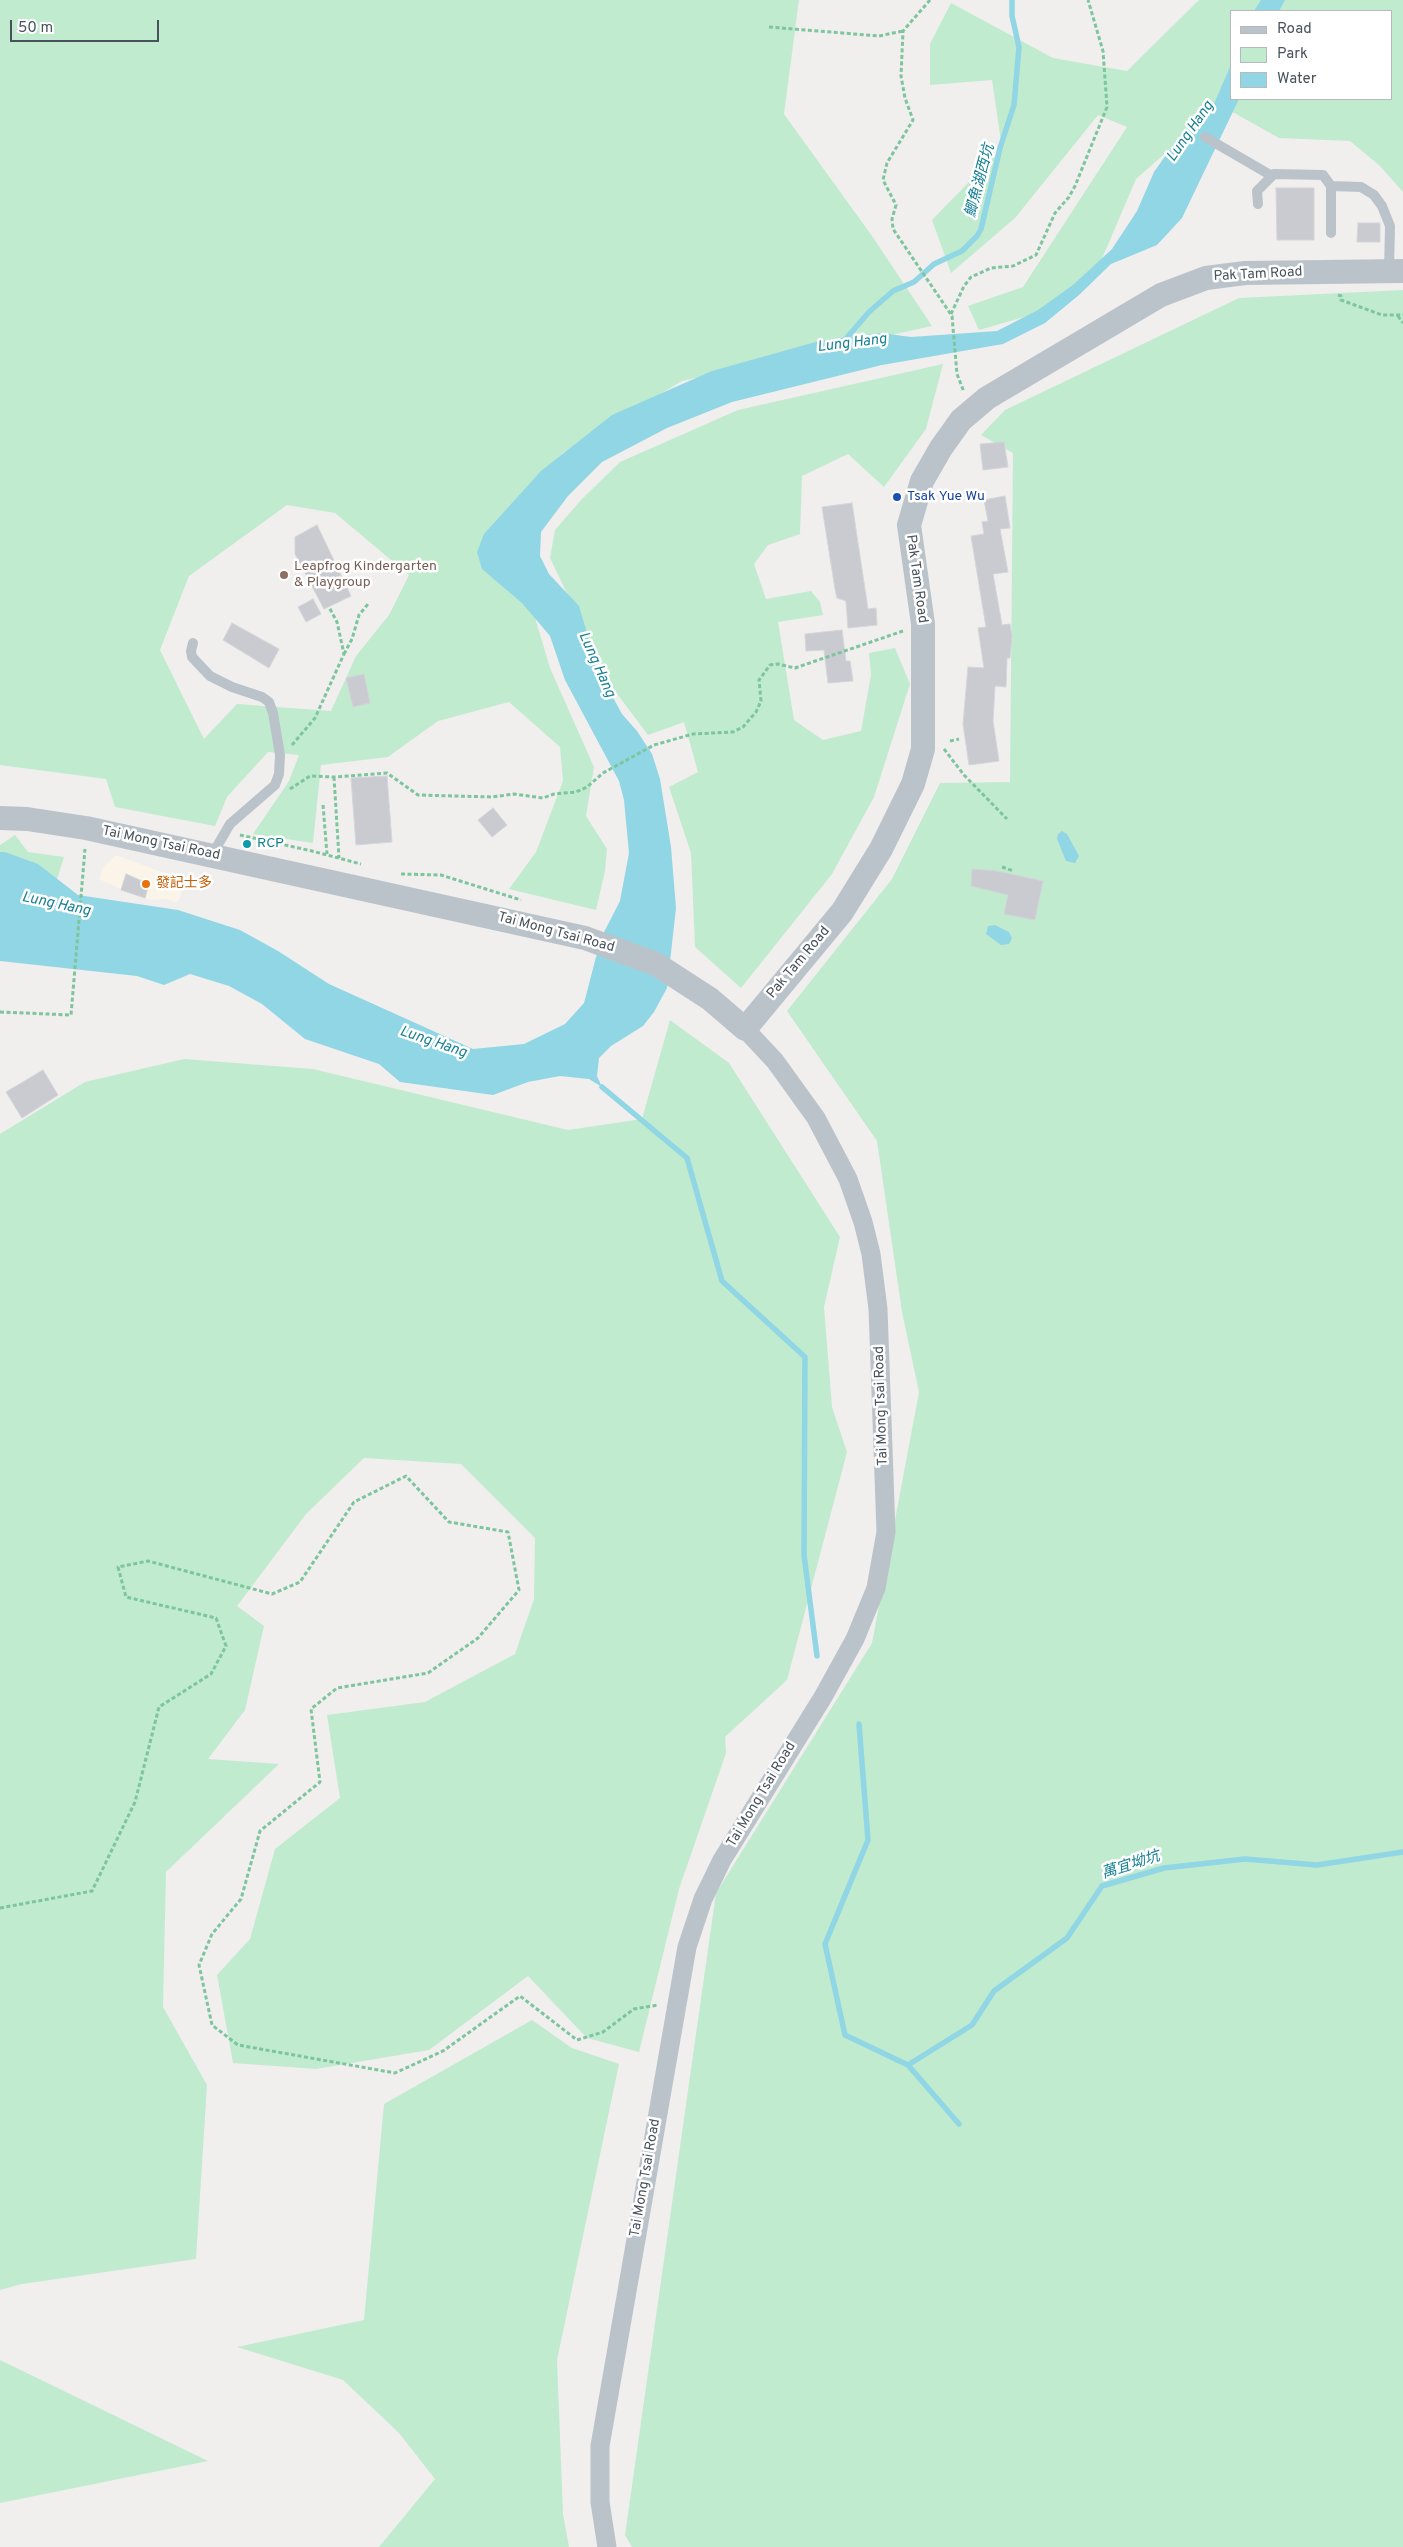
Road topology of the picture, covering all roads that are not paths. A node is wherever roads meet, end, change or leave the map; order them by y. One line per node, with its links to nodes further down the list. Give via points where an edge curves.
1 (1205, 137): 2 (lane)
2 (1272, 176): 3 (lane, via 1319,174 1327,178); 4 (lane, via 1257,191)
3 (1331, 186): 5 (lane); 6 (lane, via 1361,187 1382,206 1390,226)
4 (1258, 204)
5 (1331, 233)
6 (1396, 271): 10 (street, Pak Tam Road, via 1245,273 1188,284 1161,295 987,398 961,420 922,481 909,525 923,624 923,749 913,784 880,850 842,912)
7 (193, 643): 9 (lane, via 192,657 210,676 269,702 280,758 274,785 230,824)
8 (0, 818): 9 (street, Tai Mong Tsai Road, via 86,828)
9 (212, 855): 10 (street, Tai Mong Tsai Road, via 585,938 672,974 710,999)
10 (745, 1029): 11 (street, Tai Mong Tsai Road, via 776,1061 816,1118 848,1179 863,1222 878,1309 886,1532 876,1588 855,1639 823,1697 735,1838 703,1900 687,1947 600,2446 600,2502)
11 (607, 2547)

